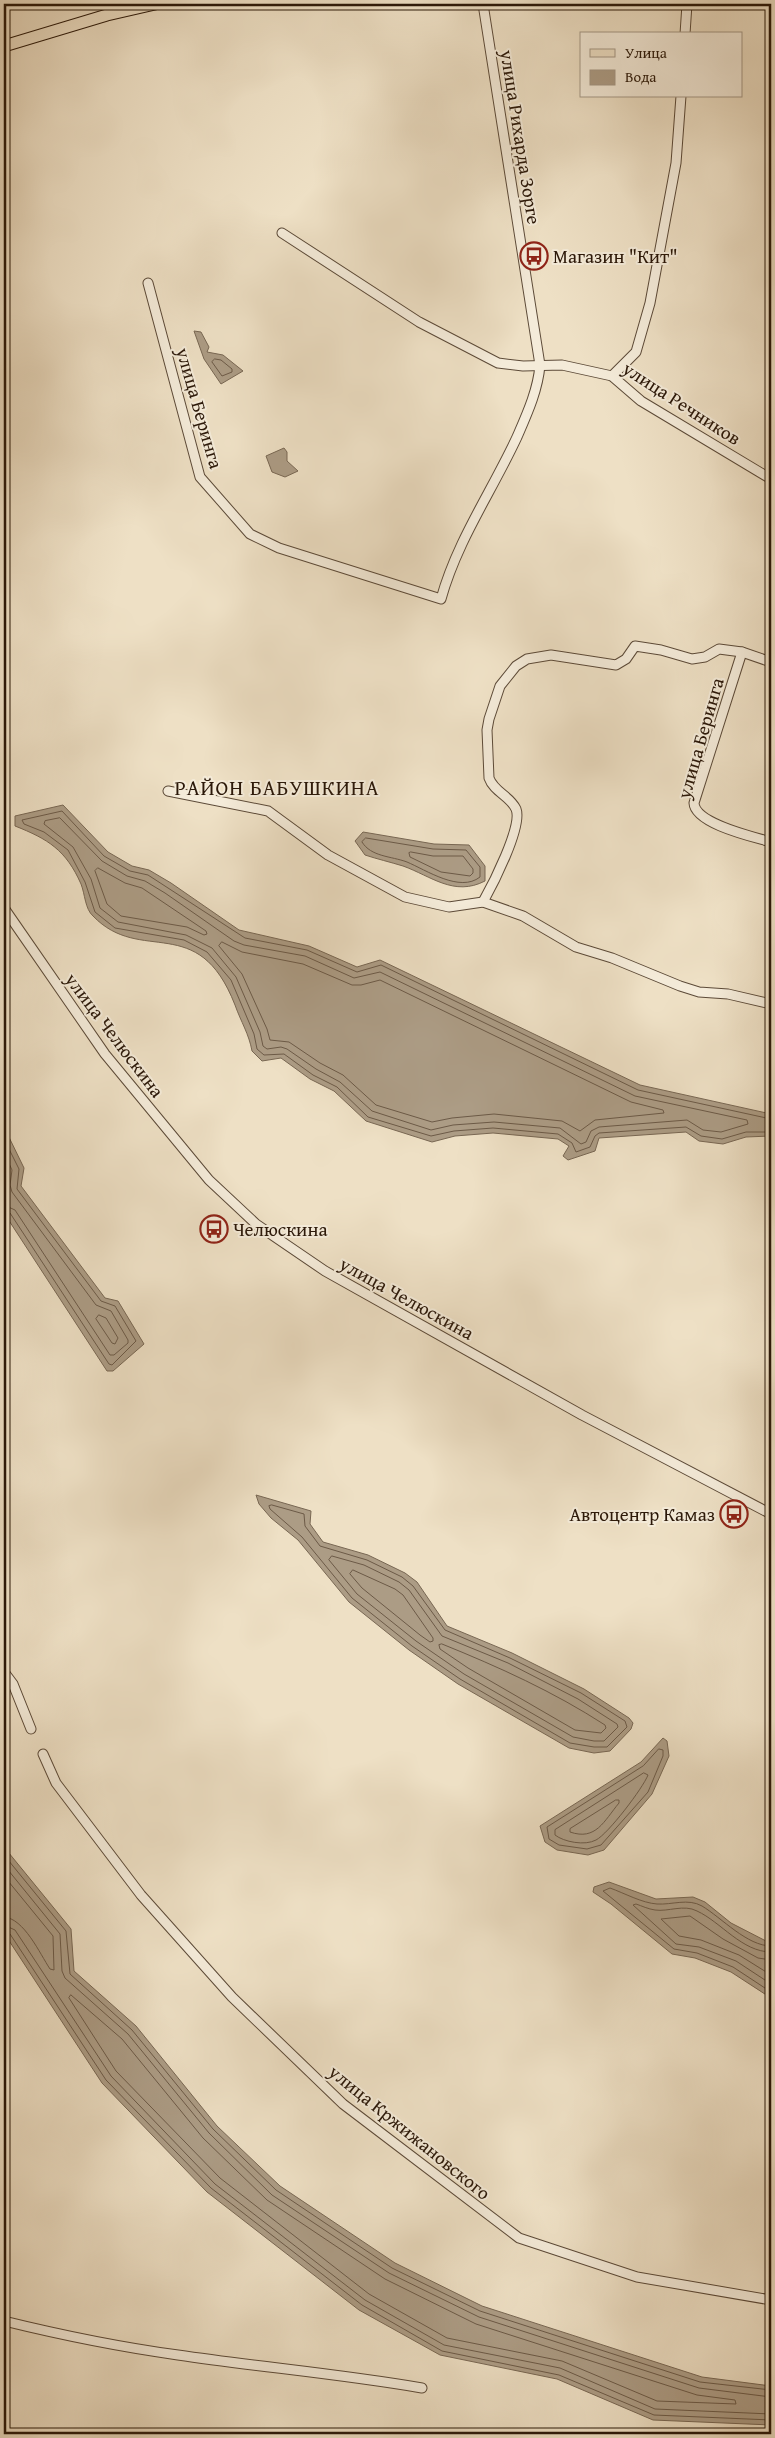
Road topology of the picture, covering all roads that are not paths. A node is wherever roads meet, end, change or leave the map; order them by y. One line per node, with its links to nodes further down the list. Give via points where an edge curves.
1 (155, 4): 5 (main road)
2 (483, 4): 9 (street, улица Рихарда Зорге)
3 (687, 4): 4 (street)
4 (685, 32)
5 (4, 46)
6 (681, 98): 10 (street, via 676,163 650,303 636,352)
7 (282, 233): 9 (street, via 437,333 498,363)
8 (148, 283): 12 (street, улица Беринга, via 200,477 242,525 260,540 279,548)
9 (540, 365): 10 (street, улица Речников, via 562,365); 12 (street, улица Рихарда Зорге, via 540,376 527,416 453,561)
10 (612, 376): 11 (street, улица Речников, via 641,401)
11 (771, 479)
12 (442, 599)
13 (742, 652): 14 (street, улица Беринга); 16 (street, улица Беринга, via 694,808 724,827); 17 (street, улица Беринга, via 719,649 705,657 692,659 636,646 626,659 616,665 551,655 516,666 500,686 487,730 489,778 492,785 515,806 518,817 503,864)
14 (771, 662)
15 (168, 792): 17 (street, via 268,812 328,855 405,897 449,907)
16 (771, 842)
17 (483, 902): 19 (street, via 523,916 576,947 680,986)
18 (4, 908): 20 (street, улица Челюскина, via 105,1054 209,1180 256,1224 333,1275 582,1415)
19 (771, 1004)
20 (771, 1514)
21 (4, 1672): 22 (street, via 13,1684)
22 (31, 1729)
23 (43, 1754): 24 (street, улица Кржижановского, via 56,1783 141,1895 232,1997 343,2104 519,2238 637,2277)
24 (771, 2300)
25 (4, 2321): 26 (street, via 177,2355 368,2378)
26 (422, 2388)

